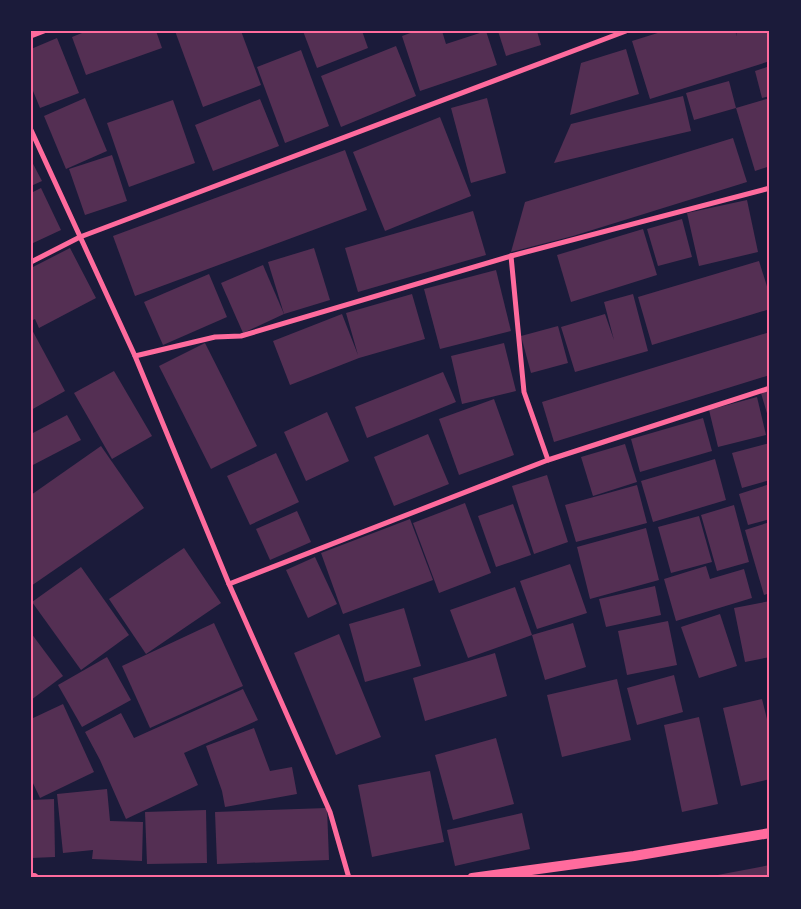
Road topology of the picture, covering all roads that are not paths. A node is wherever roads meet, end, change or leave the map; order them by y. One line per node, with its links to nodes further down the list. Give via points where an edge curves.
1 (44, 31): 3 (street)
2 (626, 31): 6 (street)
3 (31, 36)
4 (31, 130): 6 (street)
5 (770, 188): 7 (street)
6 (80, 237): 8 (street); 9 (street)
7 (511, 256): 9 (street, via 241,336 214,337); 11 (street, via 524,392)
8 (31, 262)
9 (135, 356): 12 (street)
10 (770, 388): 11 (street)
11 (548, 460): 12 (street)
12 (229, 584): 14 (street, via 330,812)
13 (770, 833): 15 (main road)
14 (349, 878)
15 (472, 878)

